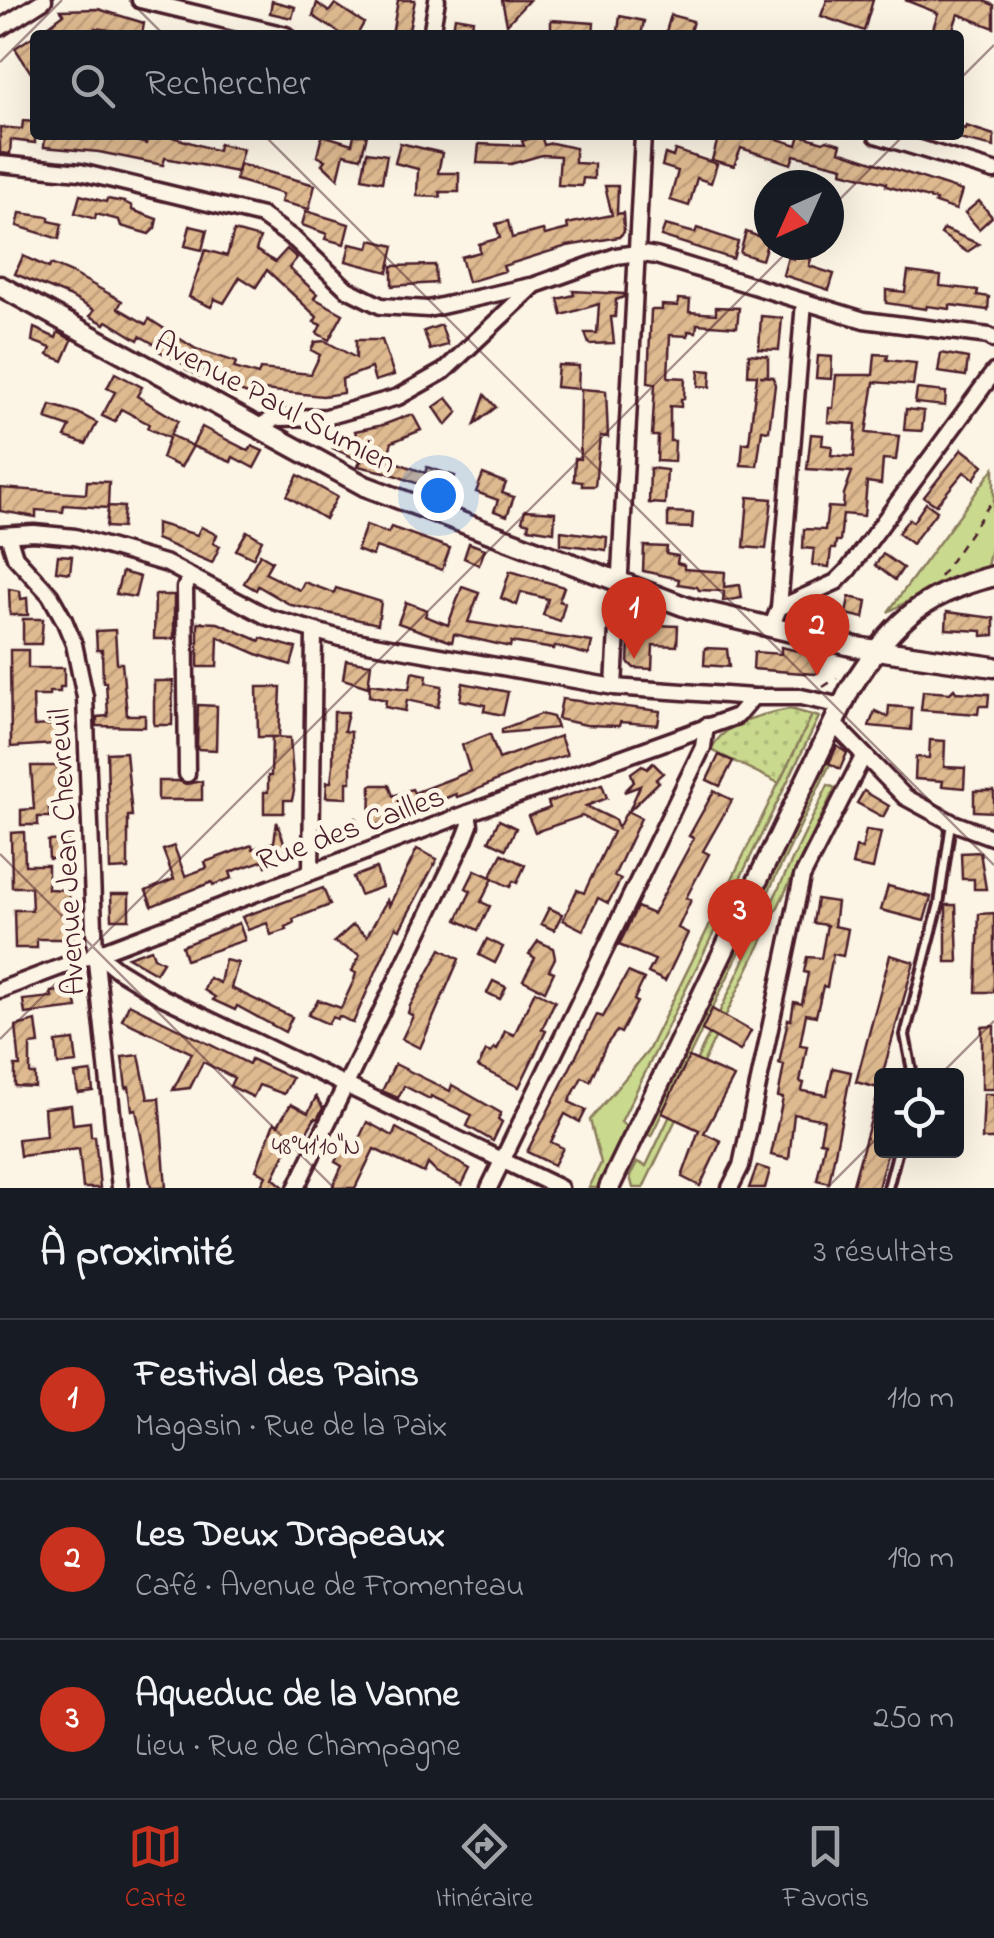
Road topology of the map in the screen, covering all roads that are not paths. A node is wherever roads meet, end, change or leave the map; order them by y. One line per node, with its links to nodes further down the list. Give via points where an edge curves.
1 (44, 0): 4 (street)
2 (140, 0): 5 (street)
3 (437, 0): 6 (street)
4 (0, 28)
5 (265, 30)
6 (432, 30)
7 (644, 140): 11 (street)
8 (892, 140): 10 (street)
9 (0, 164): 12 (street, via 80,172 262,216 347,288 382,306 440,308)
10 (993, 172)
11 (636, 253): 12 (street); 14 (street); 21 (street)
12 (536, 285): 17 (street, via 424,384 353,412 275,418)
13 (0, 286): 17 (street, Avenue Paul Sumien)
14 (804, 302): 15 (street, via 864,320); 22 (street)
15 (994, 340)
16 (994, 372): 22 (street, via 848,570)
17 (258, 428): 21 (street, Avenue Paul Sumien, via 364,486)
18 (5, 542): 19 (street, via 34,532 75,536); 38 (street, Avenue Jean Chevreuil, via 50,595 81,670)
19 (190, 576): 24 (street, via 268,618); 33 (street)
20 (994, 576): 25 (street, via 942,592 908,614)
21 (618, 582): 23 (street, Avenue Paul Sumien); 27 (street)
22 (779, 608): 23 (street)
23 (772, 628): 25 (street, Avenue Paul Sumien)
24 (314, 633): 27 (street); 37 (street)
25 (877, 651): 26 (street, Avenue Paul Sumien); 30 (street)
26 (994, 667)
27 (614, 687): 28 (street)
28 (718, 695): 29 (street); 31 (street)
29 (753, 697): 30 (street, via 818,698); 31 (street, Rue des Cailles, via 737,716)
30 (838, 715): 32 (street); 48 (street)
31 (713, 724): 34 (street, Rue des Cailles); 43 (street)
32 (864, 755): 35 (street, via 906,797); 49 (street, via 802,877 741,1166)
33 (187, 774)
34 (468, 813): 37 (street, Rue des Cailles); 41 (street, via 466,838)
35 (951, 822): 36 (street); 40 (lane, via 939,904 905,1035)
36 (994, 838)
37 (310, 872): 38 (street, Rue des Cailles)
38 (95, 952): 39 (street, Rue des Cailles); 41 (street, via 162,996); 44 (street, Avenue Jean Chevreuil)
39 (0, 990)
40 (912, 1068)
41 (346, 1085): 43 (street); 45 (street)
42 (896, 1158): 50 (lane)
43 (502, 1160): 46 (street); 47 (street)
44 (120, 1188)
45 (296, 1188)
46 (489, 1188)
47 (560, 1188)
48 (609, 1188)
49 (730, 1188)
50 (888, 1188)

